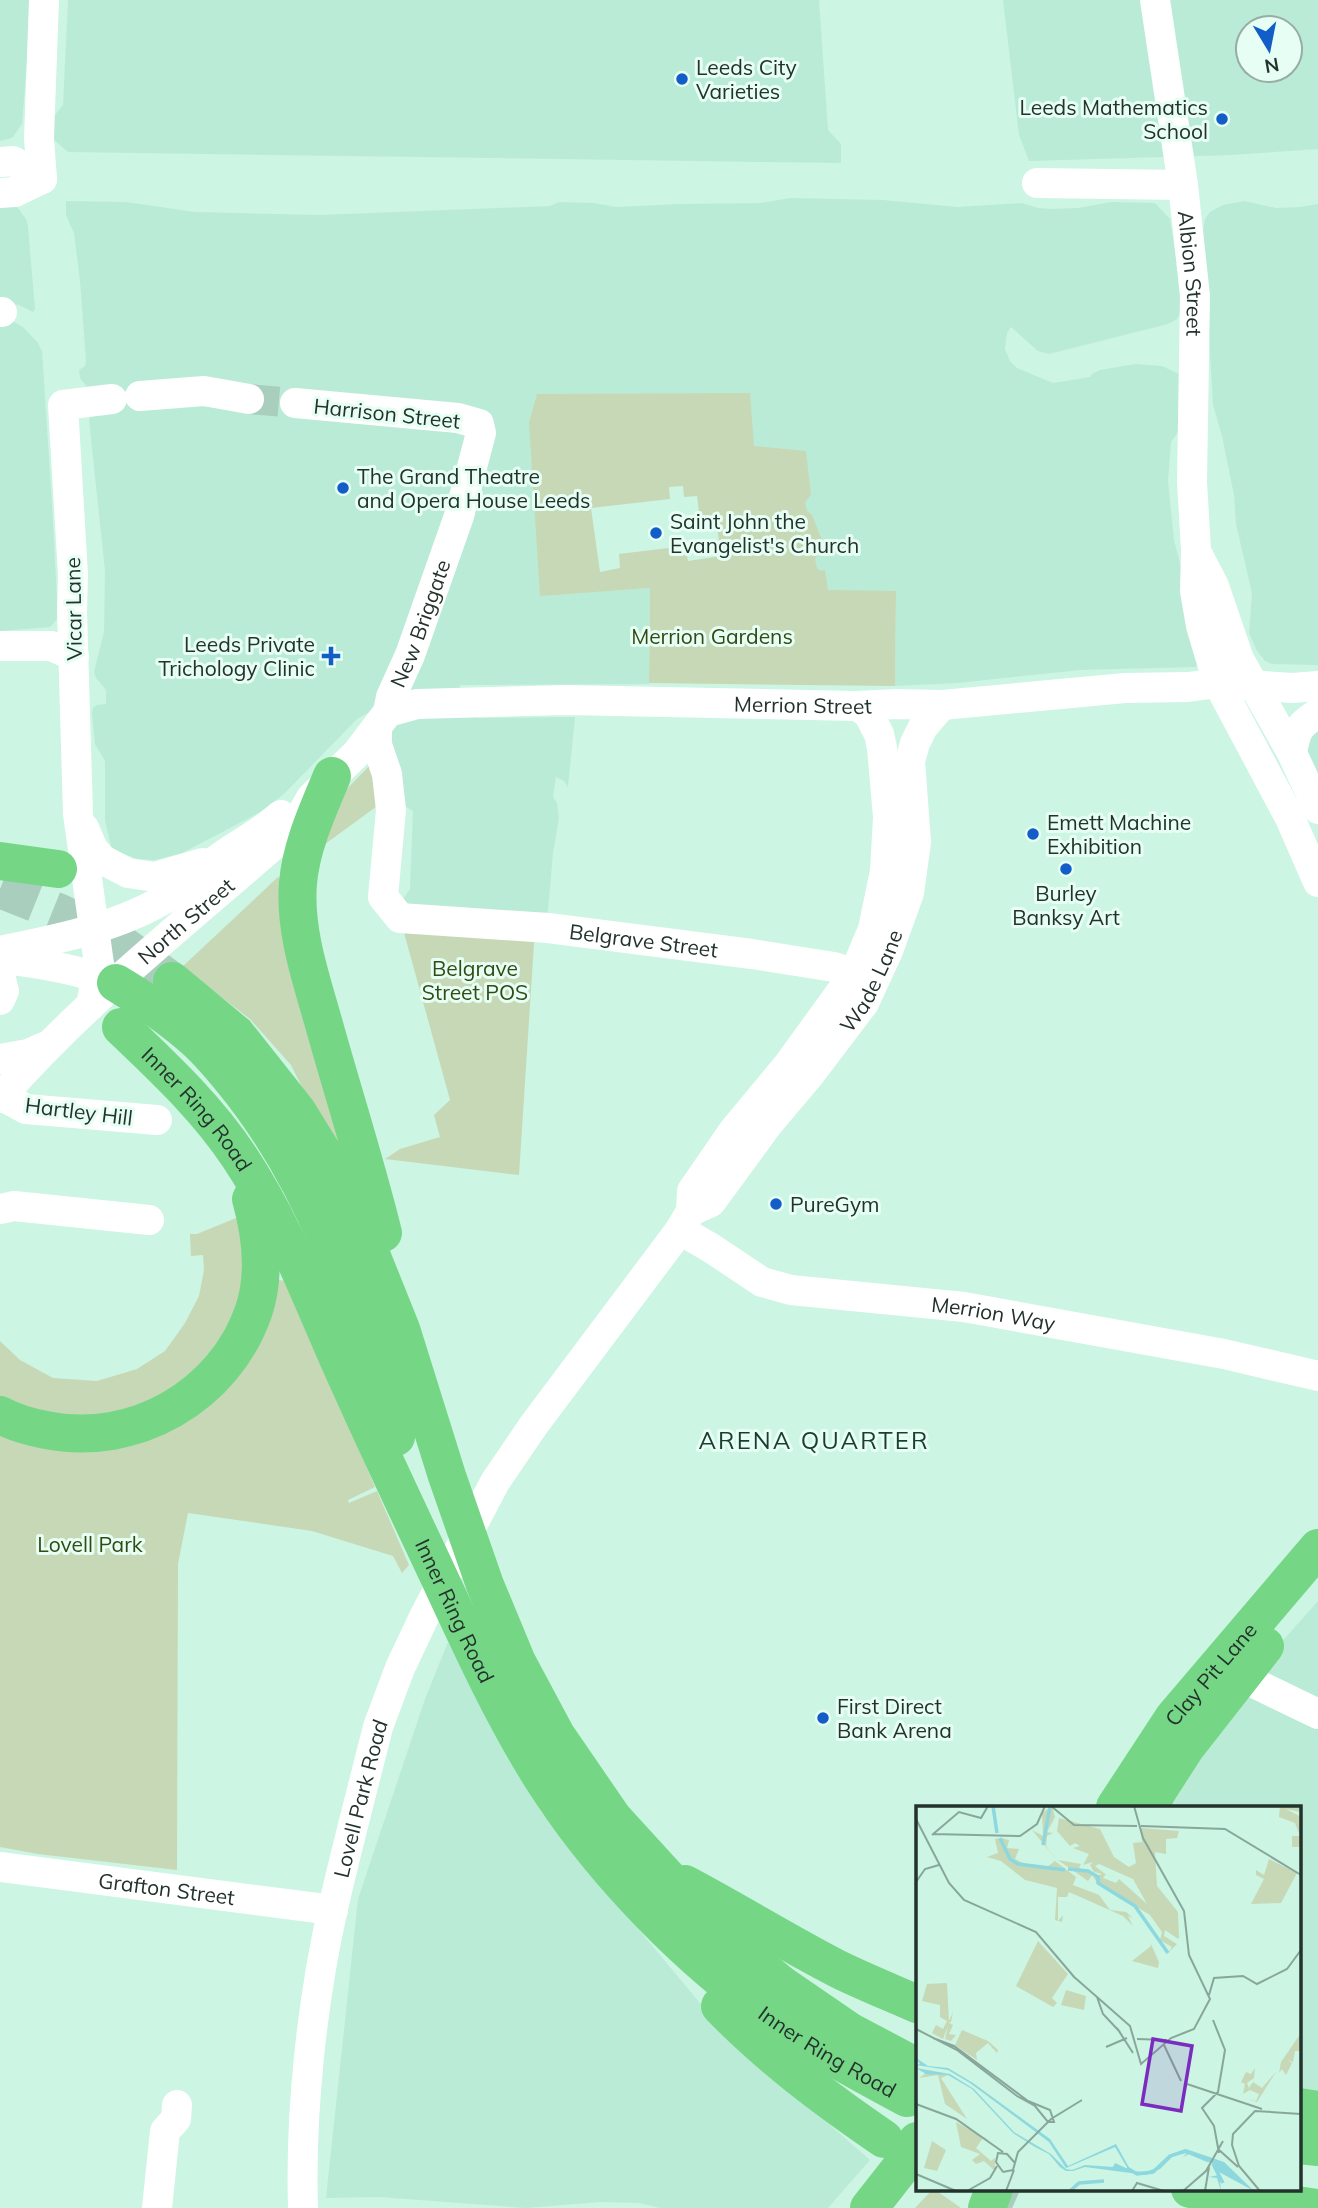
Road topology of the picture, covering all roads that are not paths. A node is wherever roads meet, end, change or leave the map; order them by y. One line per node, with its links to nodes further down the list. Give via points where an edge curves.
1 (44, 0): 4 (street, via 38,138)
2 (1155, 0): 6 (street, Albion Street)
3 (0, 162): 4 (street, via 13,162)
4 (42, 179): 7 (street, via 15,192)
5 (1037, 183): 6 (street)
6 (1184, 185): 11 (street, Albion Street, via 1195,296 1192,474)
7 (0, 193)
8 (249, 399): 13 (street, Vicar Lane, via 204,391 63,405)
9 (295, 404): 10 (street, Harrison Street, via 458,418)
10 (479, 424): 20 (street, New Briggate, via 481,433 459,516)
11 (1196, 550): 14 (street, Albion Street, via 1195,590); 15 (street, Albion Street)
12 (0, 646): 13 (street, via 51,646)
13 (74, 656): 24 (street, Vicar Lane)
14 (1218, 683): 15 (street, Merrion Street); 17 (street, Merrion Street); 29 (street, Albion Street, via 1290,818)
15 (1253, 685): 16 (street, Merrion Street); 21 (street, Albion Street)
16 (1318, 686)
17 (942, 705): 18 (street, Merrion Street); 38 (street, Wade Lane, via 923,727 910,761 916,842 909,893)
18 (857, 706): 20 (street, Merrion Street, via 566,700 429,704 401,707); 33 (street, Wade Lane, via 868,713 879,734 888,817 885,871 875,920)
19 (1318, 713): 21 (street, via 1296,732)
20 (382, 720): 22 (street, New Briggate); 33 (street, Belgrave Street, via 377,745 387,774 391,810 383,897 400,918 599,934 752,954)
21 (1292, 753): 23 (street, Albion Street)
22 (322, 787): 25 (street, New Briggate); 26 (street, New Briggate); 47 (highway, via 298,881 297,916 382,1231)
23 (1318, 809)
24 (78, 814): 26 (street, Vicar Lane, via 93,849 128,873 155,877); 28 (street, Vicar Lane)
25 (283, 837): 36 (street, North Street)
26 (220, 858): 30 (street, New Briggate, via 173,894)
27 (0, 861): 28 (highway)
28 (73, 878): 30 (street)
29 (1318, 882)
30 (96, 929): 31 (street, New Briggate); 36 (street)
31 (0, 951)
32 (0, 958): 36 (street, via 37,962)
33 (854, 974): 38 (street); 46 (street, Wade Lane, via 692,1191)
34 (0, 975): 37 (street, via 4,991)
35 (172, 981): 47 (highway, Inner Ring Road, via 236,1034 296,1111 356,1217)
36 (106, 998): 39 (street, North Street); 43 (highway, Inner Ring Road, via 193,1096); 51 (highway, via 138,996 191,1036 254,1107 283,1151 329,1242 367,1345 403,1459)
37 (0, 1000)
38 (863, 1003): 46 (street, Wade Lane, via 711,1202)
39 (48, 1045): 40 (street); 41 (street, North Street)
40 (0, 1059)
41 (1, 1097): 42 (street, Hartley Hill, via 26,1109)
42 (157, 1120)
43 (239, 1157): 49 (highway, via 260,1240 259,1286 237,1348 207,1385 164,1415 118,1432 69,1435 16,1424); 51 (highway, Inner Ring Road, via 292,1250)
44 (0, 1209): 45 (street, via 14,1206)
45 (149, 1220)
46 (685, 1221): 48 (street, Merrion Way, via 762,1282 791,1290 964,1307 1199,1349); 50 (street, Wade Lane)
47 (401, 1329): 59 (highway, Inner Ring Road, via 485,1586 517,1662 556,1735 613,1818)
48 (1318, 1376)
49 (0, 1415)
50 (534, 1426): 61 (street, Lovell Park Road, via 495,1482 400,1668 378,1727)
51 (416, 1528): 60 (highway, Inner Ring Road, via 501,1709 543,1780)
52 (1318, 1548): 56 (highway, Clay Pit Lane, via 1174,1717)
53 (1318, 1587): 54 (highway, Clay Pit Lane)
54 (1242, 1675): 55 (street); 57 (highway, Clay Pit Lane, via 1186,1747)
55 (1318, 1714)
56 (1116, 1806)
57 (1150, 1806)
58 (0, 1867): 61 (street, Grafton Street)
59 (664, 1873): 62 (highway, via 844,1972); 63 (highway, Inner Ring Road, via 719,1934)
60 (640, 1903): 63 (highway, Inner Ring Road, via 755,2006 828,2055); 69 (highway, via 684,1969 729,2015 844,2111)
61 (333, 1910): 78 (street, Lovell Park Road, via 311,2049 301,2171)
62 (916, 2004)
63 (912, 2082)
64 (177, 2105): 77 (street, via 176,2119 166,2131)
65 (1300, 2107): 66 (highway)
66 (1318, 2110)
67 (1300, 2132): 68 (highway)
68 (1318, 2134)
69 (901, 2140): 79 (highway, via 902,2166)
70 (1300, 2145): 71 (highway)
71 (1318, 2147)
72 (1300, 2170): 73 (highway)
73 (1318, 2172)
74 (916, 2189): 80 (highway)
75 (994, 2190): 81 (highway)
76 (1197, 2190): 82 (highway)
77 (157, 2208)
78 (303, 2208)
79 (869, 2208)
80 (898, 2208)
81 (987, 2208)
82 (1316, 2208)

